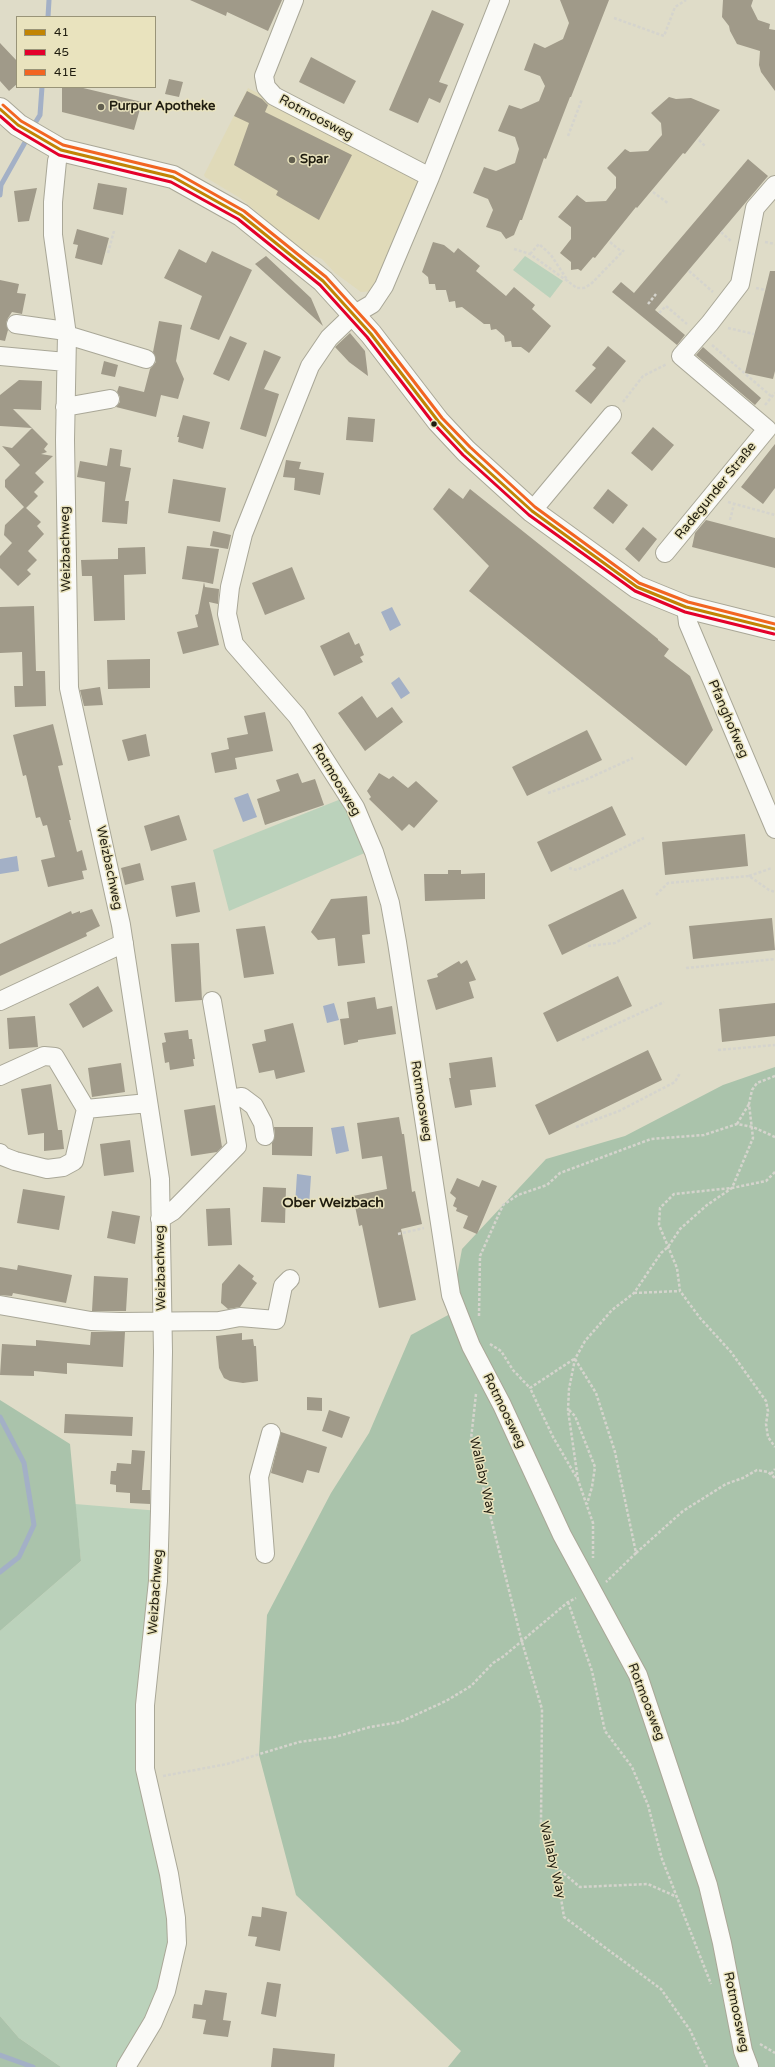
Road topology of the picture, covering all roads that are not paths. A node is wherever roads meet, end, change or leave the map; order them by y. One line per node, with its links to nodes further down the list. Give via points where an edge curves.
1 (294, 0): 5 (street, Rotmoosweg, via 264,76 266,87 274,96)
2 (500, 0): 5 (street, Rotmoosweg)
3 (0, 109): 4 (main road, via 18,125)
4 (52, 145): 7 (main road, via 173,177 235,212 323,281); 9 (street, Weizbachweg, via 57,161 53,235)
5 (430, 178): 7 (street, Rotmoosweg, via 384,286 372,304)
6 (775, 185): 17 (street, Radegunder Straße, via 755,208 740,284 681,356 767,430)
7 (353, 315): 16 (main road, via 466,451); 37 (street, Rotmoosweg, via 328,338 307,373 242,534 230,587 227,614 234,644 297,716 354,807 374,852 390,903 397,942 451,1295 562,1535 638,1675 708,1885 743,2051)
8 (16, 324): 9 (street)
9 (67, 333): 11 (street); 12 (street, Weizbachweg)
10 (0, 356): 12 (street)
11 (146, 359)
12 (66, 362): 14 (street, Weizbachweg)
13 (110, 399): 14 (street)
14 (65, 408): 21 (street, Weizbachweg, via 69,688)
15 (612, 415): 16 (street, via 555,492)
16 (532, 511): 18 (main road, via 637,587)
17 (665, 553)
18 (686, 607): 19 (main road); 20 (street, Pfanghofweg, via 688,623)
19 (775, 629)
20 (775, 829)
21 (124, 943): 22 (street); 26 (street, Weizbachweg)
22 (0, 1001)
23 (212, 1001): 25 (street)
24 (0, 1076): 27 (street, via 44,1056 55,1057)
25 (229, 1099): 28 (street, via 242,1097 254,1106 263,1123); 30 (street, via 241,1153 173,1211)
26 (148, 1103): 27 (street); 30 (street, Weizbachweg, via 160,1179)
27 (86, 1109): 29 (street, via 74,1160 63,1167 47,1169 15,1161)
28 (264, 1136)
29 (0, 1153)
30 (160, 1219): 33 (street, Weizbachweg)
31 (290, 1279): 33 (street, via 283,1286 276,1320 240,1318)
32 (0, 1305): 33 (street, via 91,1321)
33 (162, 1322): 36 (street, Weizbachweg, via 158,1581 145,1705 147,1779 169,1874 176,1918 176,1943 166,1991 153,2022)
34 (271, 1433): 35 (street, via 259,1477)
35 (265, 1554)
36 (126, 2067)
37 (749, 2067)

